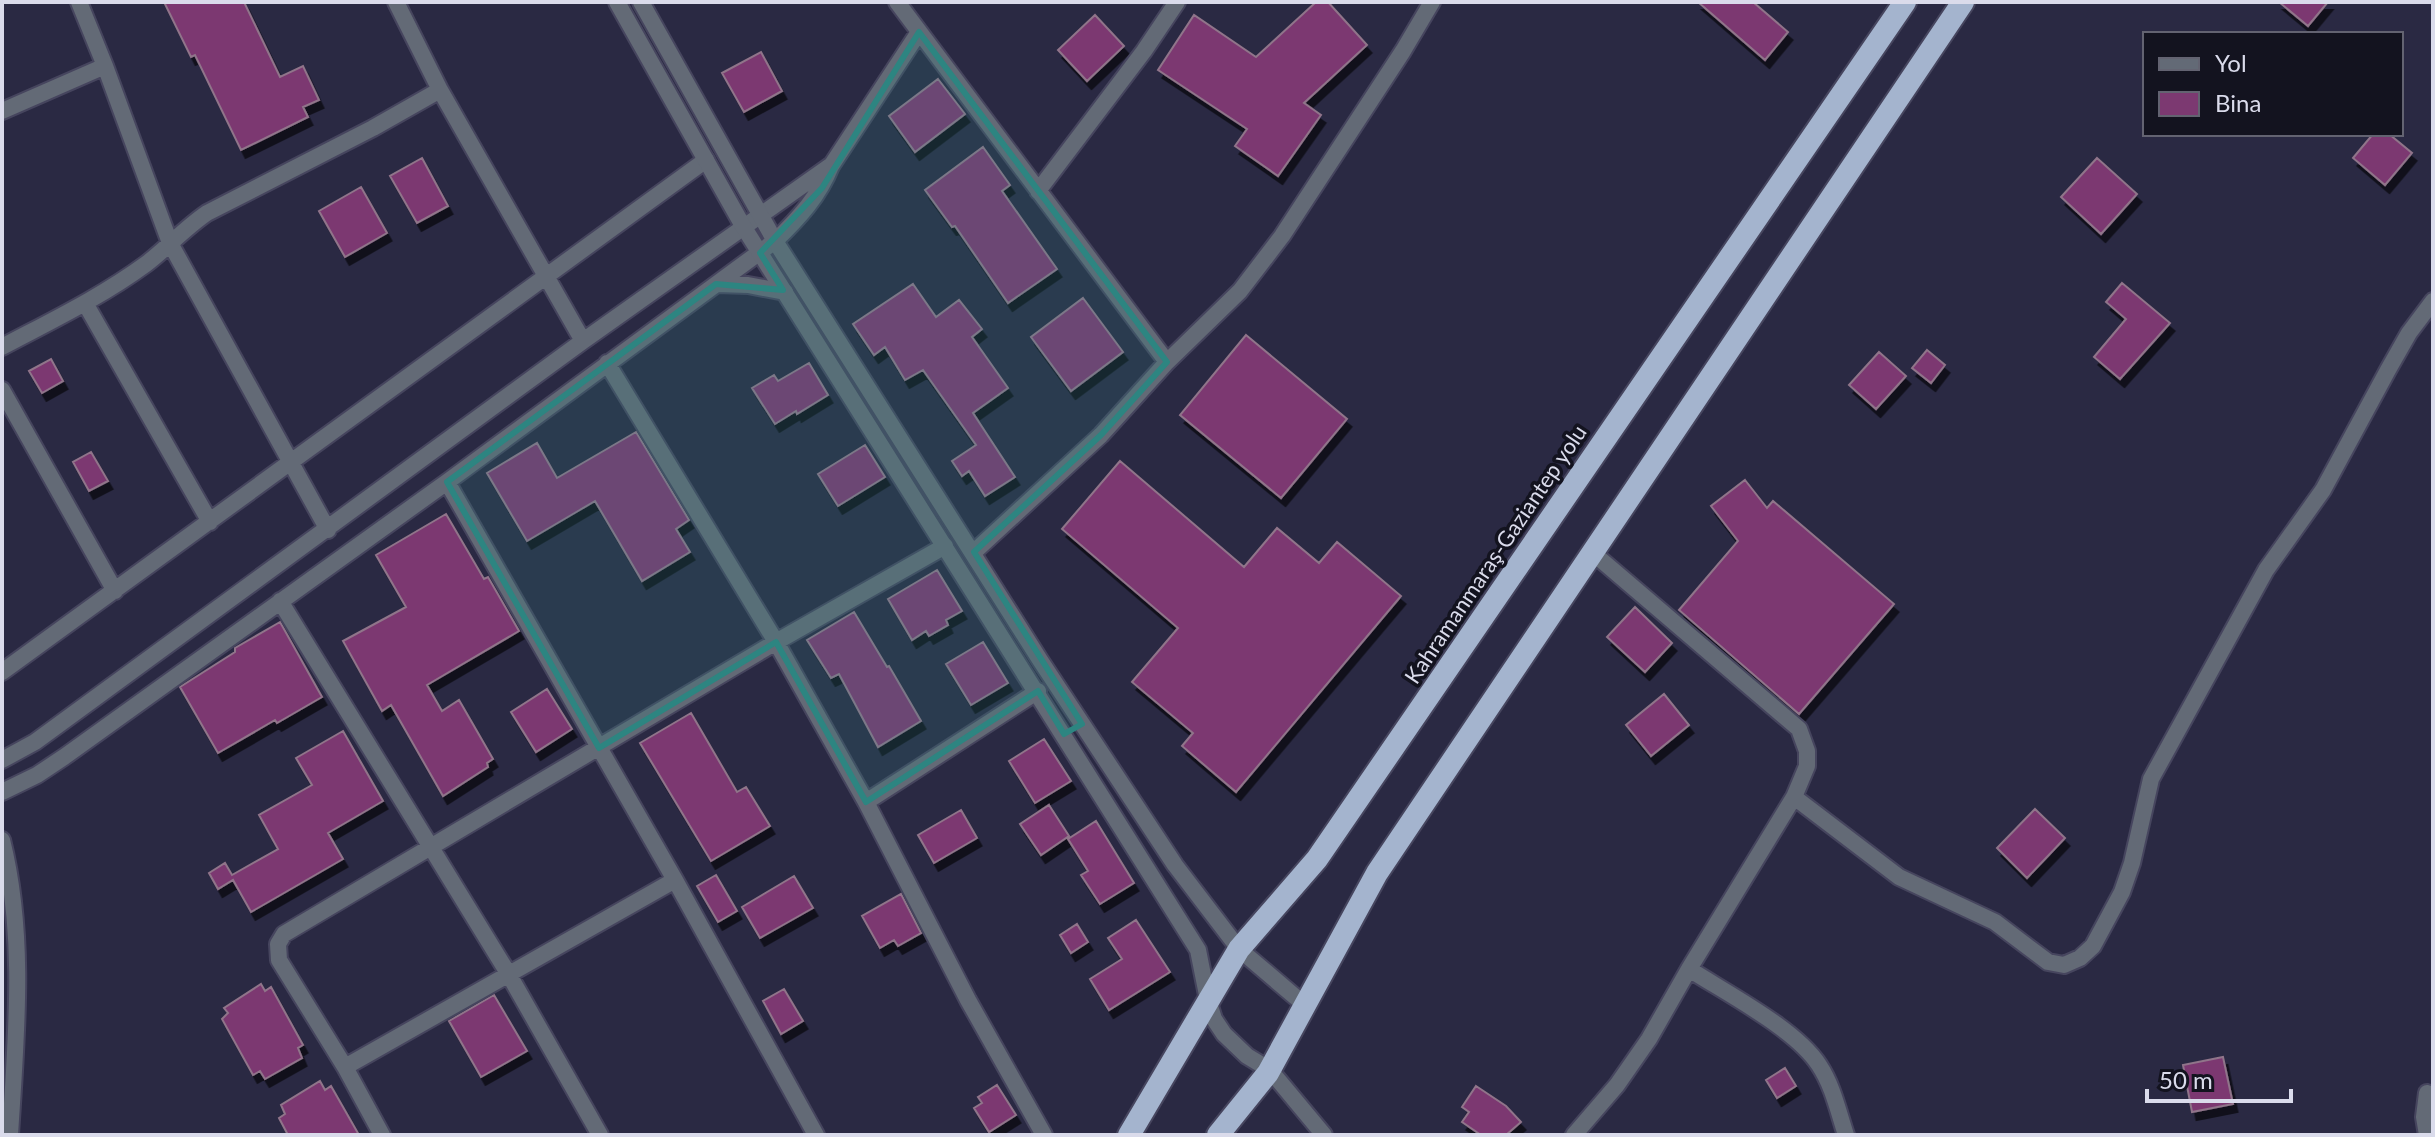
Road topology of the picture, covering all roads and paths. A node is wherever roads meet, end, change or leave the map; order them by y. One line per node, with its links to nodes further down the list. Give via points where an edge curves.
1 (79, 2): 11 (street)
2 (396, 2): 12 (street)
3 (617, 2): 14 (street)
4 (641, 2): 17 (street)
5 (1177, 2): 16 (street)
6 (1432, 2): 29 (street, via 1282,236 1240,291)
7 (1905, 2): 54 (highway, Kahramanmaraş-Gaziantep yolu, via 1317,859)
8 (1963, 2): 38 (highway)
9 (899, 3): 10 (street)
10 (919, 32): 15 (street); 16 (street)
11 (105, 66): 13 (street); 20 (street)
12 (440, 90): 20 (street, via 207,213); 22 (street)
13 (2, 111)
14 (706, 160): 18 (street); 22 (street)
15 (831, 166): 17 (street); 19 (street, via 822,188)
16 (1038, 191): 29 (street)
17 (760, 214): 18 (street); 19 (street)
18 (743, 226): 21 (street); 27 (street)
19 (775, 241): 21 (street); 37 (street)
20 (170, 243): 26 (street); 32 (street)
21 (760, 253): 23 (street); 24 (street)
22 (545, 278): 27 (street); 32 (street)
23 (716, 284): 24 (street); 30 (street)
24 (785, 292): 36 (street)
25 (2433, 301): 49 (street, via 2409,333 2323,490 2266,570 2151,779 2122,892 2093,946 2080,958 2064,965 2048,962 1995,922 1899,877)
26 (85, 303): 28 (street); 34 (street)
27 (583, 341): 35 (street)
28 (2, 347)
29 (1167, 362): 37 (street, via 1101,435)
30 (607, 363): 33 (street); 41 (street)
31 (2, 390): 39 (street)
32 (291, 464): 34 (street); 35 (street)
33 (447, 482): 40 (street); 46 (street)
34 (210, 522): 39 (street)
35 (328, 530): 47 (street, via 35,742)
36 (945, 546): 41 (street); 43 (street)
37 (974, 552): 44 (street)
38 (1593, 553): 49 (street, via 1799,729 1807,766); 58 (highway, via 1377,873)
39 (115, 591): 42 (street)
40 (280, 601): 48 (street, via 64,757); 52 (street)
41 (776, 642): 46 (street); 50 (street)
42 (2, 672)
43 (1038, 691): 45 (street); 50 (street)
44 (1082, 724): 45 (street); 54 (street, via 1175,865)
45 (1064, 734): 57 (street, via 1198,950)
46 (599, 748): 52 (street); 53 (street)
47 (2, 760)
48 (2, 792)
49 (1794, 797): 55 (street)
50 (866, 802): 66 (street)
51 (2, 840): 62 (street, via 18,970)
52 (431, 846): 56 (street); 59 (street, via 284,934 278,944 279,960)
53 (675, 880): 56 (street); 65 (street)
54 (1239, 949): 57 (highway, Kahramanmaraş-Gaziantep yolu); 58 (street)
55 (1689, 969): 70 (street, via 1649,1039); 71 (street, via 1799,1040 1829,1082)
56 (508, 973): 59 (street); 64 (street)
57 (1208, 1000): 60 (street, via 1233,1046); 67 (highway, Kahramanmaraş-Gaziantep yolu)
58 (1306, 1006): 60 (highway)
59 (345, 1067): 63 (street)
60 (1270, 1070): 68 (highway); 69 (street)
61 (2427, 1093): 72 (street)
62 (10, 1135)
63 (382, 1135)
64 (600, 1135)
65 (816, 1135)
66 (1044, 1135)
67 (1129, 1135)
68 (1218, 1135)
69 (1324, 1135)
70 (1574, 1135)
71 (1846, 1135)
72 (2427, 1135)

